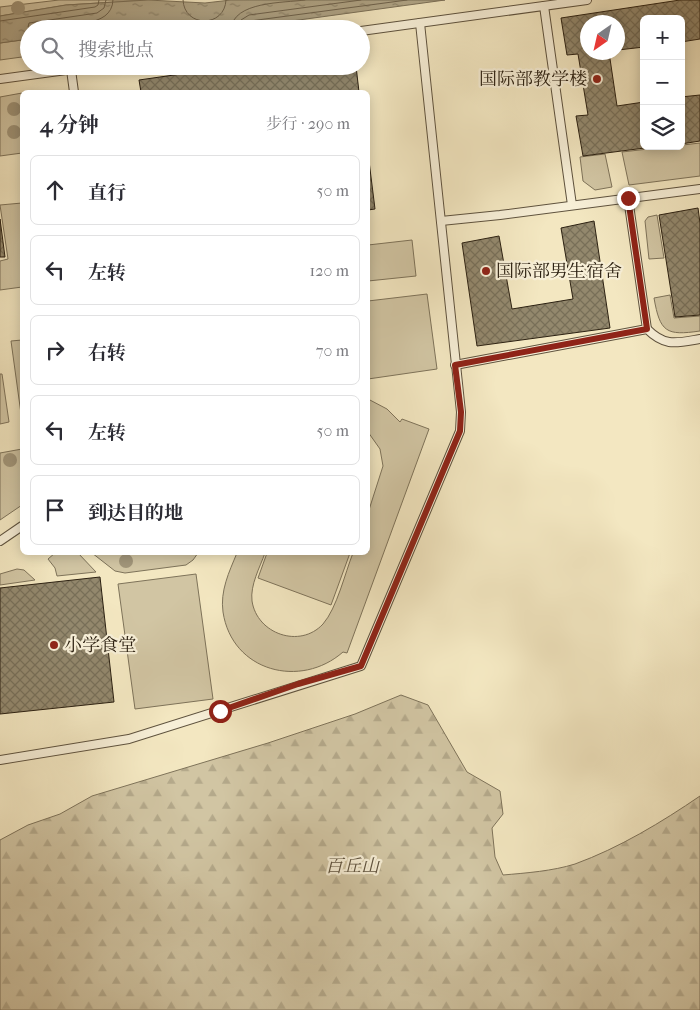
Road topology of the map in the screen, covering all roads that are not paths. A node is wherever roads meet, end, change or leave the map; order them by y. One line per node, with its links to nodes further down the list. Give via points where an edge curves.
1 (586, 0): 2 (lane)
2 (544, 6): 3 (lane); 11 (lane)
3 (420, 23): 4 (lane); 12 (lane)
4 (370, 29)
5 (32, 75): 7 (lane)
6 (72, 75): 8 (lane)
7 (0, 79)
8 (74, 90)
9 (700, 189): 10 (lane)
10 (628, 198): 11 (lane); 13 (lane)
11 (572, 205): 12 (lane)
12 (441, 221): 15 (lane)
13 (647, 329): 14 (lane, via 655,337 671,344); 15 (lane)
14 (700, 339)
15 (455, 365): 18 (lane, via 460,431 361,666 129,739)
16 (20, 527): 17 (lane)
17 (0, 540)
18 (0, 760)

